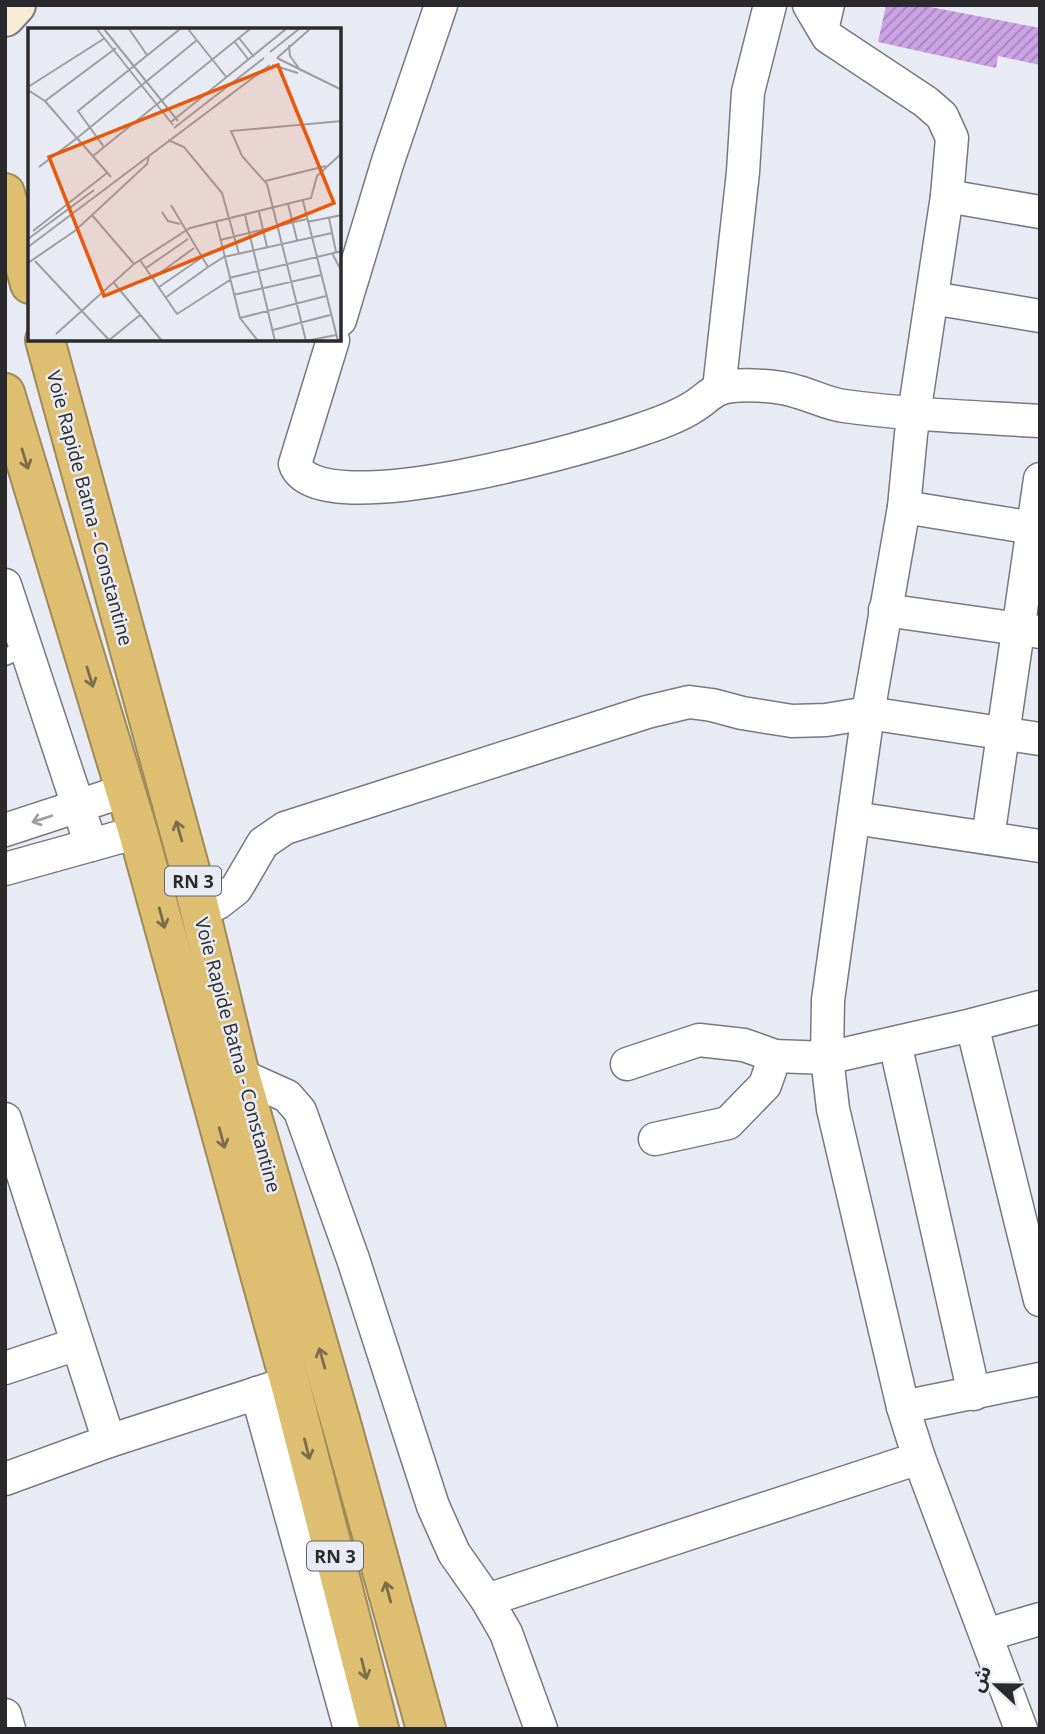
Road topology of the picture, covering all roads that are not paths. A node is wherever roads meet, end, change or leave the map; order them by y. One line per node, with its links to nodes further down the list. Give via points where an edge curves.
1 (16, 5): 6 (main road)
2 (441, 5): 14 (street)
3 (770, 5): 17 (street, via 748,92)
4 (809, 5): 7 (street)
5 (836, 5): 7 (lane)
6 (5, 17)
7 (828, 37): 9 (street, via 942,116 952,138)
8 (5, 193): 11 (highway)
9 (947, 196): 10 (street); 12 (street)
10 (1040, 212)
11 (28, 277)
12 (932, 298): 13 (street); 19 (street)
13 (1040, 316)
14 (341, 317)
15 (45, 341): 40 (highway, Voie Rapide Batna - Constantine / RN 3, one-way to 15)
16 (333, 341): 17 (street, via 295,464 306,480 328,485 378,489 496,471 643,429 691,409)
17 (719, 389): 19 (street, via 784,388 840,406)
18 (5, 393): 31 (highway, Voie Rapide Batna - Constantine / RN 3, one-way to 31)
19 (915, 414): 20 (street); 22 (street)
20 (1040, 421)
21 (1040, 478): 23 (street)
22 (904, 507): 23 (street); 25 (street)
23 (1036, 529): 26 (street)
24 (5, 584): 27 (street)
25 (885, 610): 26 (street); 28 (street)
26 (1029, 630): 29 (street)
27 (16, 653): 32 (street)
28 (869, 713): 29 (street); 33 (street); 40 (street, via 792,721 689,702 647,712 285,828 263,842 236,889)
29 (1003, 734): 30 (street); 36 (street)
30 (1040, 739)
31 (124, 791): 32 (street); 35 (highway, Voie Rapide Batna - Constantine / RN 3)
32 (79, 807): 34 (street, one-way to 34); 37 (street)
33 (854, 818): 36 (street); 45 (street, via 828,1000)
34 (5, 830)
35 (138, 832): 37 (street); 54 (highway, Voie Rapide Batna - Constantine / RN 3, one-way to 54)
36 (988, 838): 38 (street)
37 (91, 845): 39 (street)
38 (1040, 846)
39 (5, 869)
40 (200, 911): 47 (highway, Voie Rapide Batna - Constantine / RN 3)
41 (1040, 1007): 42 (street)
42 (972, 1025): 43 (street); 50 (street)
43 (895, 1043): 45 (street); 55 (street)
44 (775, 1056): 45 (street); 46 (street, via 744,1045 699,1041); 49 (street, via 765,1085 727,1123)
45 (827, 1058): 56 (street, via 833,1109)
46 (627, 1064)
47 (240, 1075): 60 (street, via 287,1096 300,1111 433,1506 454,1553); 67 (highway, Voie Rapide Batna - Constantine / RN 3, one-way to 47)
48 (5, 1119): 51 (street)
49 (655, 1139)
50 (1040, 1300)
51 (77, 1344): 52 (street); 57 (street)
52 (5, 1368)
53 (1040, 1379): 55 (street)
54 (274, 1388): 57 (street); 65 (street); 66 (highway, Voie Rapide Batna - Constantine / RN 3, one-way to 66)
55 (974, 1394): 56 (street)
56 (903, 1407): 58 (street)
57 (109, 1441): 59 (street)
58 (919, 1458): 60 (street); 62 (street)
59 (5, 1479)
60 (487, 1600): 68 (street, via 506,1633)
61 (1040, 1619): 62 (street)
62 (986, 1635): 69 (street)
63 (5, 1716): 64 (street)
64 (9, 1729)
65 (349, 1729)
66 (379, 1729)
67 (426, 1729)
68 (541, 1729)
69 (1021, 1729)

